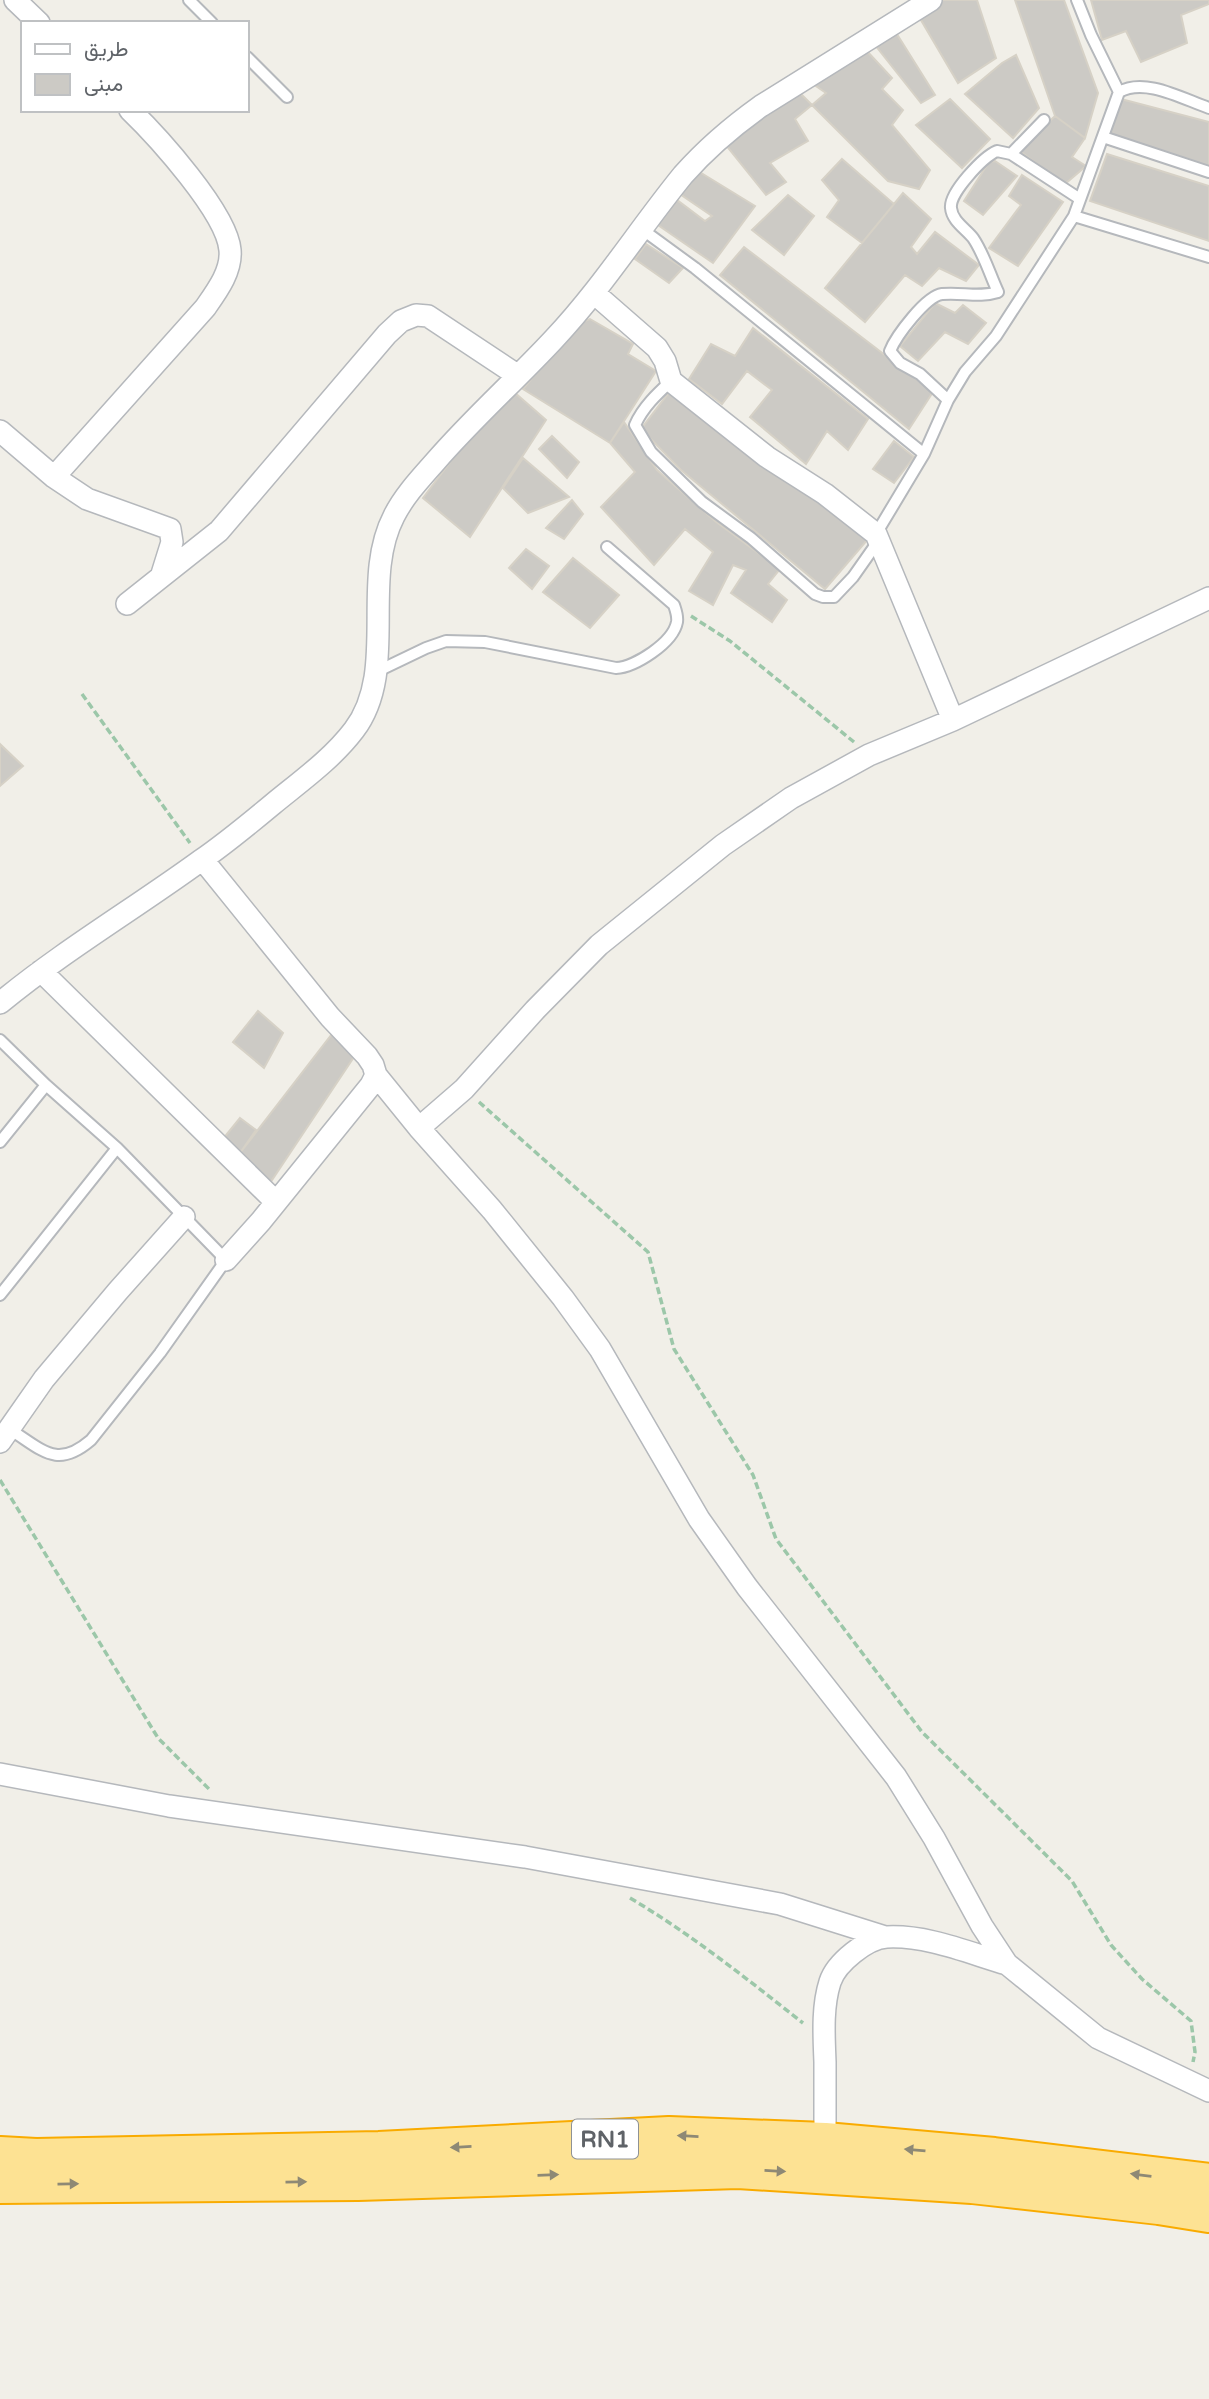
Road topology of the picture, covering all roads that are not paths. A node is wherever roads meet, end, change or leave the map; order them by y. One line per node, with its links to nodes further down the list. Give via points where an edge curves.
1 (15, 0): 5 (street)
2 (188, 0): 6 (lane)
3 (931, 0): 18 (street, via 734,125 684,174)
4 (1077, 0): 8 (lane)
5 (37, 21)
6 (210, 21)
7 (248, 58): 9 (lane)
8 (1119, 92): 10 (lane, via 1133,86 1152,88); 13 (lane)
9 (288, 97)
10 (1209, 108)
11 (138, 113): 28 (street, via 185,171 227,235 228,267 205,308)
12 (1044, 120): 14 (lane)
13 (1103, 138): 15 (lane); 16 (lane)
14 (1011, 154): 16 (lane); 20 (lane, via 997,150 985,158 950,205 982,255)
15 (1209, 172)
16 (1080, 199): 17 (lane)
17 (1074, 216): 19 (lane); 22 (lane)
18 (643, 230): 21 (street); 27 (lane)
19 (1209, 257)
20 (998, 292): 22 (lane); 25 (lane, via 936,295 892,345 890,351 901,363)
21 (594, 293): 23 (street); 24 (street, via 657,348)
22 (1017, 304): 25 (lane)
23 (517, 375): 31 (street, via 428,316 401,321 219,531); 34 (street, via 426,472 394,515 379,577)
24 (671, 381): 29 (street); 29 (lane, via 638,417 635,425 642,440 702,502 815,594 830,598 839,594)
25 (948, 400): 27 (lane)
26 (0, 431): 28 (street)
27 (924, 454): 29 (lane)
28 (54, 477): 31 (street, via 94,502 170,529 172,542)
29 (878, 537): 35 (street)
30 (607, 547): 34 (lane, via 674,605 677,620 676,627 651,653 628,667 485,642 446,641)
31 (162, 574): 33 (street)
32 (1209, 598): 35 (street)
33 (127, 604)
34 (376, 672): 36 (street, via 366,710 333,753)
35 (953, 720): 42 (street, via 869,755 790,798 723,845 600,945 525,1019 464,1089)
36 (203, 860): 37 (street); 40 (street, via 367,1056)
37 (41, 971): 38 (street); 45 (street)
38 (0, 1003)
39 (0, 1040): 41 (lane)
40 (376, 1075): 42 (street); 45 (street)
41 (46, 1085): 43 (lane); 44 (lane)
42 (419, 1129): 52 (street, via 492,1210 600,1349 699,1519 896,1777)
43 (0, 1142)
44 (117, 1148): 46 (lane); 48 (lane)
45 (276, 1202): 47 (street)
46 (184, 1217): 47 (lane); 49 (street, via 44,1379)
47 (226, 1259): 49 (lane, via 160,1353 78,1451 63,1457)
48 (0, 1295)
49 (5, 1436)
50 (0, 1774): 51 (street, via 169,1806 525,1857 780,1905)
51 (885, 1937): 52 (street, via 924,1940); 54 (street, via 864,1944 831,1979 825,2006)
52 (1007, 1964): 53 (street, via 1098,2038)
53 (1209, 2091)
54 (825, 2143): 55 (highway, RN1, one-way to 55, via 668,2136 379,2151); 57 (highway, RN1, one-way to 54, via 994,2157)
55 (0, 2156)
56 (0, 2183): 58 (highway, RN1, one-way to 58, via 358,2181 738,2169 972,2184)
57 (1209, 2183)
58 (1209, 2213)

